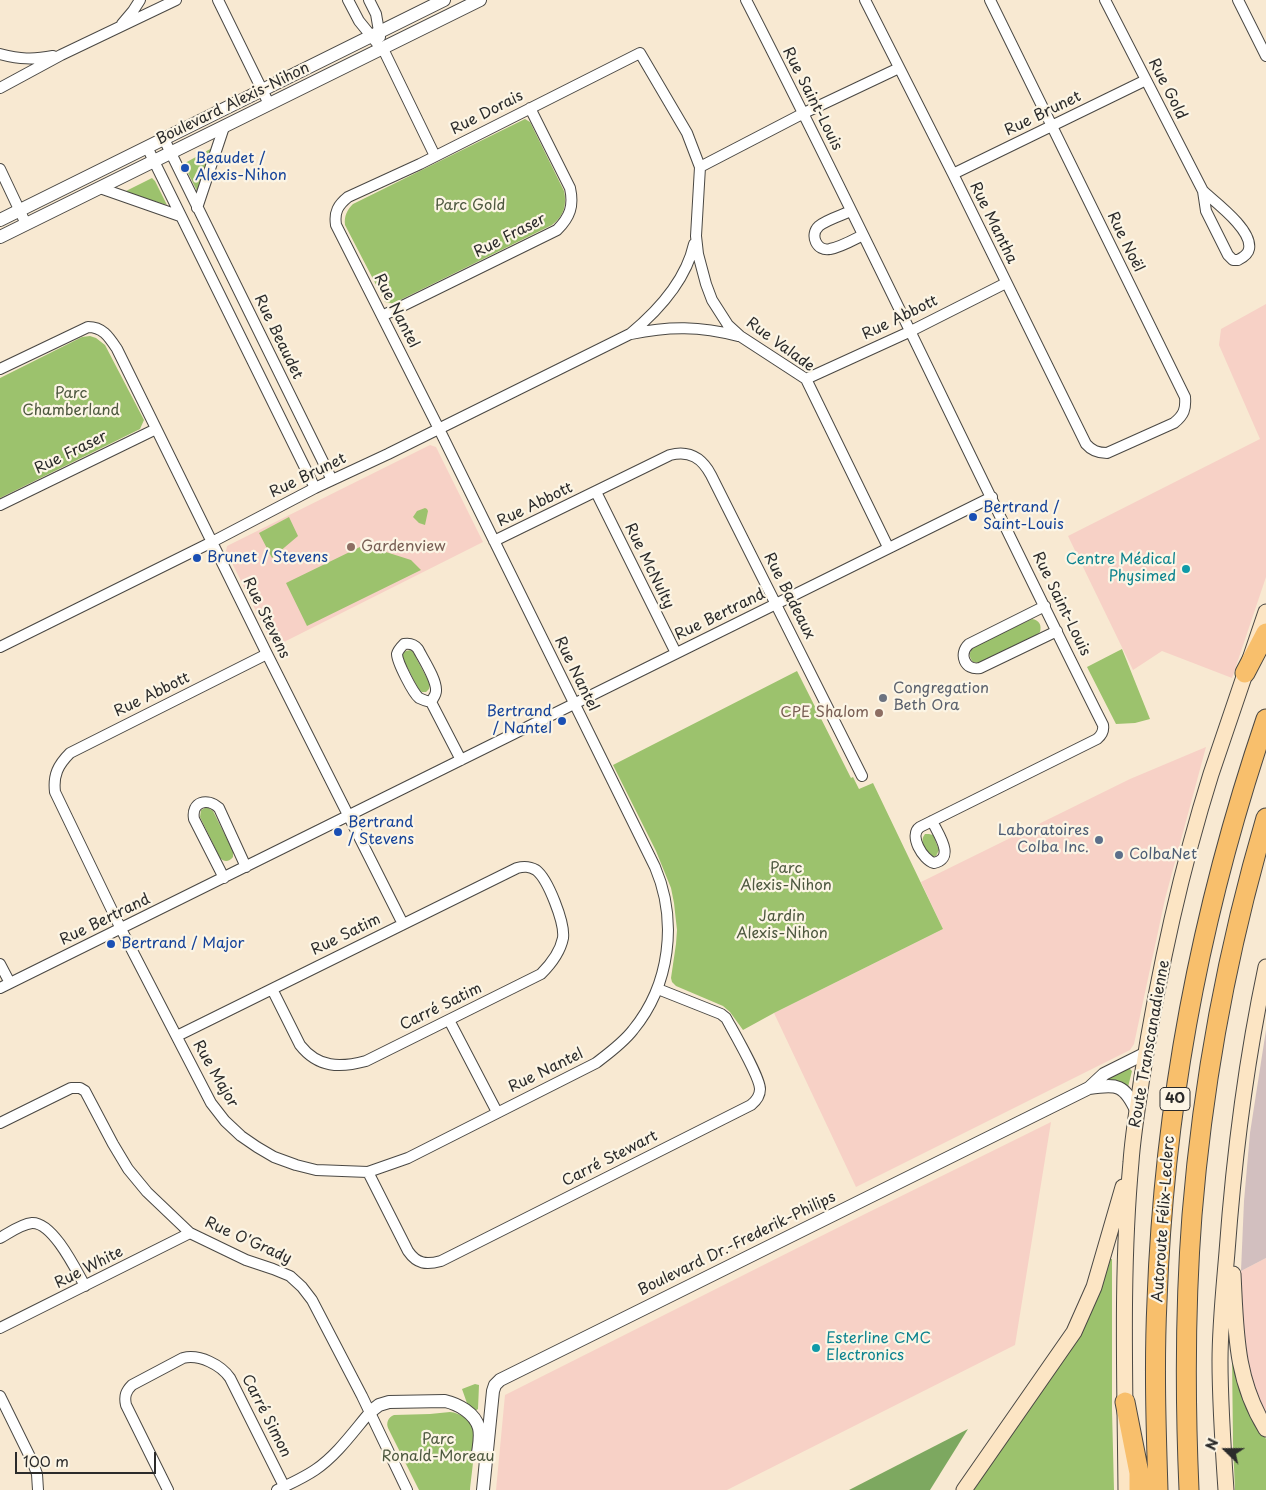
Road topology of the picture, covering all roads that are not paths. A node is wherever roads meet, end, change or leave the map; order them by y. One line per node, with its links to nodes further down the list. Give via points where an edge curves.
1 (140, 0): 13 (street)
2 (176, 0): 13 (street)
3 (218, 0): 23 (street)
4 (348, 0): 14 (street, via 359,21)
5 (369, 0): 14 (street, via 376,14)
6 (444, 0): 14 (street, Boulevard Alexis-Nihon)
7 (479, 0): 15 (street, Boulevard Alexis-Nihon)
8 (746, 0): 26 (street, Rue Saint-Louis)
9 (865, 0): 20 (street, Rue Mantha)
10 (990, 0): 28 (street, Rue Noël)
11 (1106, 0): 21 (street, Rue Gold)
12 (1238, 0): 19 (street)
13 (118, 28): 18 (street)
14 (376, 34): 15 (street); 23 (street, Boulevard Alexis-Nihon)
15 (382, 48): 24 (street, Boulevard Alexis-Nihon); 32 (street)
16 (640, 53): 25 (street, Rue Dorais); 34 (street, Rue Valade, via 687,133)
17 (0, 54): 18 (street, via 33,60)
18 (61, 55): 22 (street)
19 (1266, 56)
20 (899, 68): 26 (street); 36 (street, Rue Mantha)
21 (1146, 80): 28 (street, Rue Brunet); 38 (street, Rue Gold)
22 (0, 88)
23 (262, 90): 24 (street); 29 (street, Boulevard Alexis-Nihon)
24 (269, 104): 27 (street, Boulevard Alexis-Nihon)
25 (530, 108): 32 (street, Rue Dorais); 50 (street, Rue Fraser, via 570,188 573,199 565,222 557,230)
26 (804, 113): 34 (street); 42 (street, Rue Saint-Louis)
27 (224, 126): 31 (street, Boulevard Alexis-Nihon); 40 (street)
28 (1051, 126): 36 (street, Rue Brunet); 58 (street, Rue Noël, via 1184,396 1186,407 1174,423 1107,454)
29 (164, 139): 30 (street, Boulevard Alexis-Nihon); 31 (street, Rue Beaudet)
30 (147, 147): 33 (street); 41 (street, Boulevard Alexis-Nihon)
31 (170, 153): 33 (street, Boulevard Alexis-Nihon); 40 (street, Rue Beaudet)
32 (435, 156): 39 (street, Rue Dorais)
33 (153, 161): 37 (street, Boulevard Alexis-Nihon); 43 (street)
34 (700, 167): 47 (street, Rue Valade)
35 (0, 169): 41 (street)
36 (953, 174): 49 (street, Rue Mantha)
37 (100, 188): 43 (street); 45 (street, Boulevard Alexis-Nihon)
38 (1203, 191): 38 (street, Rue Gold, via 1206,211 1228,255 1232,260 1238,260 1249,250 1246,237 1236,220)
39 (348, 196): 50 (street, Rue Nantel, via 336,209 336,225)
40 (197, 208): 60 (street, Rue Beaudet)
41 (20, 210): 44 (street, Boulevard Alexis-Nihon); 45 (street)
42 (851, 211): 46 (street, Rue Saint-Louis); 46 (street, via 820,225 814,237 817,244 825,250 831,249)
43 (180, 216): 61 (street)
44 (0, 220)
45 (26, 224): 48 (street, Boulevard Alexis-Nihon)
46 (863, 235): 51 (street, Rue Saint-Louis)
47 (696, 236): 52 (street, Rue Brunet, via 686,270 675,287 646,321); 53 (street, Rue Valade, via 700,265 712,300 728,325)
48 (0, 237)
49 (1006, 283): 51 (street, Rue Abbott); 58 (street, Rue Mantha, via 1086,444)
50 (382, 316): 57 (street, Rue Nantel)
51 (909, 332): 55 (street, Rue Abbott); 63 (street, Rue Saint-Louis)
52 (630, 334): 53 (street, Rue Brunet, via 688,328); 57 (street, Rue Brunet)
53 (740, 336): 55 (street, Rue Valade)
54 (0, 369): 56 (street, Rue Stevens, via 80,330 100,328 117,349)
55 (806, 379): 67 (street, Rue Valade)
56 (156, 429): 64 (street, Rue Fraser); 66 (street, Rue Stevens)
57 (439, 429): 60 (street, Rue Brunet); 65 (street, Rue Nantel)
58 (1100, 453)
59 (670, 455): 62 (street, Rue Abbott); 68 (street, Rue Badeaux, via 690,454 706,466)
60 (332, 480): 61 (street, Rue Brunet)
61 (315, 488): 66 (street, Rue Brunet)
62 (596, 492): 65 (street, Rue Abbott); 74 (street, Rue McNulty)
63 (992, 497): 67 (street, Rue Bertrand); 69 (street, Rue Saint-Louis)
64 (0, 505)
65 (494, 541): 78 (street, Rue Nantel)
66 (212, 542): 73 (street, Rue Brunet); 75 (street, Rue Stevens)
67 (888, 548): 68 (street, Rue Bertrand)
68 (776, 604): 74 (street, Rue Bertrand); 82 (street, Rue Badeaux)
69 (1045, 606): 71 (street, Rue Saint-Louis); 71 (street, via 969,644 964,650 964,662 973,669 980,668)
70 (1266, 612): 76 (main road, Route Transcanadienne)
71 (1057, 631): 85 (street, Rue Saint-Louis, via 1103,724 1101,736)
72 (1266, 633): 76 (highway)
73 (0, 647)
74 (676, 653): 78 (street, Rue Bertrand)
75 (267, 654): 81 (street, Rue Abbott, via 78,748); 83 (street, Rue Stevens)
76 (1245, 673): 98 (main road, Route Transcanadienne, via 1184,869)
77 (431, 702): 77 (street, via 435,695 435,682 415,645 404,644 399,648 399,662 415,694); 80 (street)
78 (574, 704): 80 (street, Rue Bertrand); 95 (street, Rue Nantel, via 660,879 668,938)
79 (1266, 719): 123 (highway, Autoroute Félix-Leclerc / 40, via 1212,904 1174,1100 1163,1199 1157,1301)
80 (461, 760): 83 (street, Rue Bertrand)
81 (56, 770): 90 (street, Rue Major, via 55,792)
82 (862, 776)
83 (349, 816): 86 (street, Rue Bertrand); 89 (street, Rue Stevens)
84 (1266, 818): 124 (highway, Autoroute Félix-Leclerc / 40, via 1232,952 1200,1137 1187,1315)
85 (932, 821)
86 (246, 867): 88 (street, Rue Bertrand); 88 (street, via 218,808 207,801 201,803 193,814 194,819)
87 (530, 868): 89 (street, Rue Satim, via 517,868); 96 (street, Carré Satim, via 542,878 559,911 563,924 559,950 541,974)
88 (224, 878): 90 (street, Rue Bertrand)
89 (404, 924): 94 (street, Rue Satim)
90 (121, 929): 93 (street, Rue Bertrand); 97 (street, Rue Major)
91 (0, 964): 93 (street)
92 (1266, 967): 105 (main road, via 1243,1096)
93 (5, 986)
94 (272, 989): 96 (street, Carré Satim, via 300,1045 322,1062 333,1065 350,1066 366,1061); 97 (street, Rue Satim)
95 (658, 989): 100 (street, Rue Nantel, via 634,1029 596,1063); 104 (street, Carré Stewart, via 726,1018 759,1081 760,1094 751,1106 431,1264 421,1263 408,1251)
96 (449, 1020): 100 (street)
97 (177, 1036): 104 (street, Rue Major, via 211,1103 225,1121 249,1142 296,1165 333,1172)
98 (1146, 1053): 99 (street, via 1104,1074); 101 (main road, Route Transcanadienne)
99 (1089, 1088): 101 (street, via 1110,1085 1122,1088); 119 (street, Boulevard Dr.-Frederik-Philips, via 500,1380 493,1390)
100 (498, 1112): 104 (street, Rue Major, via 408,1158)
101 (1137, 1112): 103 (main road, Route Transcanadienne)
102 (0, 1124): 106 (street, Rue O'Grady, via 71,1088 80,1088 88,1095 128,1169)
103 (1131, 1162): 111 (main road, Route Transcanadienne, via 1125,1293); 120 (main road, via 1098,1278 1080,1320)
104 (368, 1172)
105 (1230, 1205): 113 (main road, via 1238,1354 1245,1385); 125 (main road, via 1220,1400)
106 (190, 1233): 108 (street, Rue White); 112 (street, Rue O'Grady, via 246,1260 290,1276 302,1287 312,1300)
107 (0, 1238): 108 (street, via 30,1224 42,1225 63,1248)
108 (86, 1286): 109 (street, Rue White)
109 (0, 1328)
110 (0, 1396): 115 (street, via 33,1463)
111 (1125, 1402): 121 (main road, Route Transcanadienne); 122 (highway, via 1139,1473)
112 (370, 1412): 114 (street, via 317,1469); 117 (street, Rue O'Grady); 118 (street, via 389,1402 445,1401 465,1410 478,1424 480,1437)
113 (1266, 1430)
114 (281, 1488): 116 (street, Carré Simon, via 225,1370 190,1356 132,1385 124,1397)
115 (38, 1490)
116 (168, 1490)
117 (408, 1490)
118 (475, 1490)
119 (483, 1490)
120 (964, 1490)
121 (1126, 1490)
122 (1139, 1490)
123 (1158, 1490)
124 (1189, 1490)
125 (1226, 1490)

